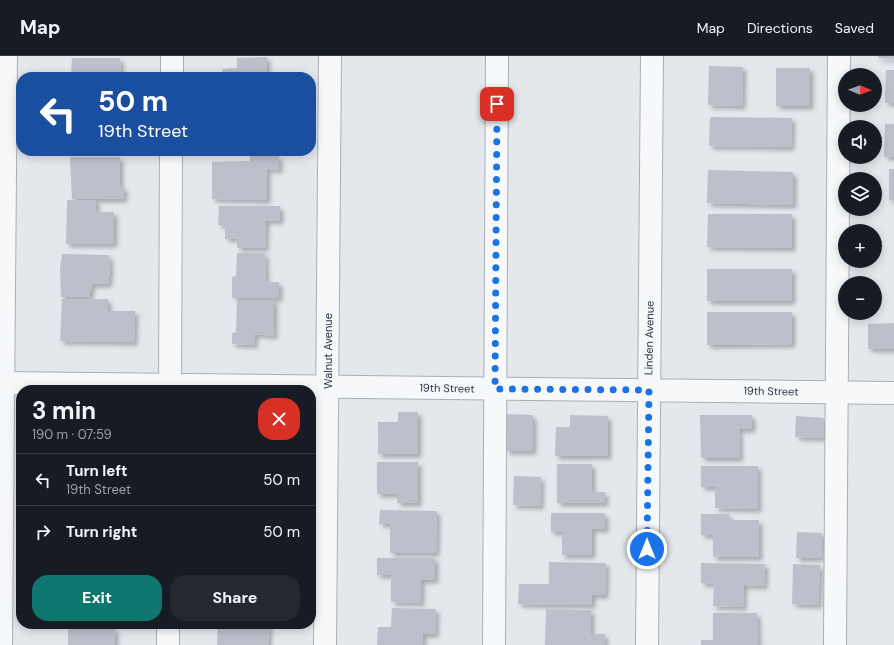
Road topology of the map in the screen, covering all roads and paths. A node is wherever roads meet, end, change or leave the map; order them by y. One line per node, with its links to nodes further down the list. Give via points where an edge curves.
1 (6, 56): 9 (street)
2 (172, 56): 7 (street)
3 (330, 56): 13 (street, Walnut Avenue)
4 (497, 56): 14 (street)
5 (652, 56): 15 (street, Linden Avenue)
6 (839, 56): 16 (street)
7 (172, 72)
8 (171, 156): 11 (street)
9 (1, 383): 10 (street, 19th Street); 19 (street)
10 (69, 385)
11 (170, 385)
12 (316, 387): 13 (street, 19th Street)
13 (328, 387): 14 (street, 19th Street); 21 (street, Walnut Avenue)
14 (495, 389): 15 (street, 19th Street); 22 (street)
15 (649, 390): 16 (street, 19th Street); 23 (street, Linden Avenue)
16 (837, 392): 17 (street, 19th Street); 24 (street)
17 (894, 393)
18 (168, 629): 20 (street)
19 (1, 645)
20 (168, 645)
21 (325, 645)
22 (494, 645)
23 (647, 645)
24 (835, 645)

